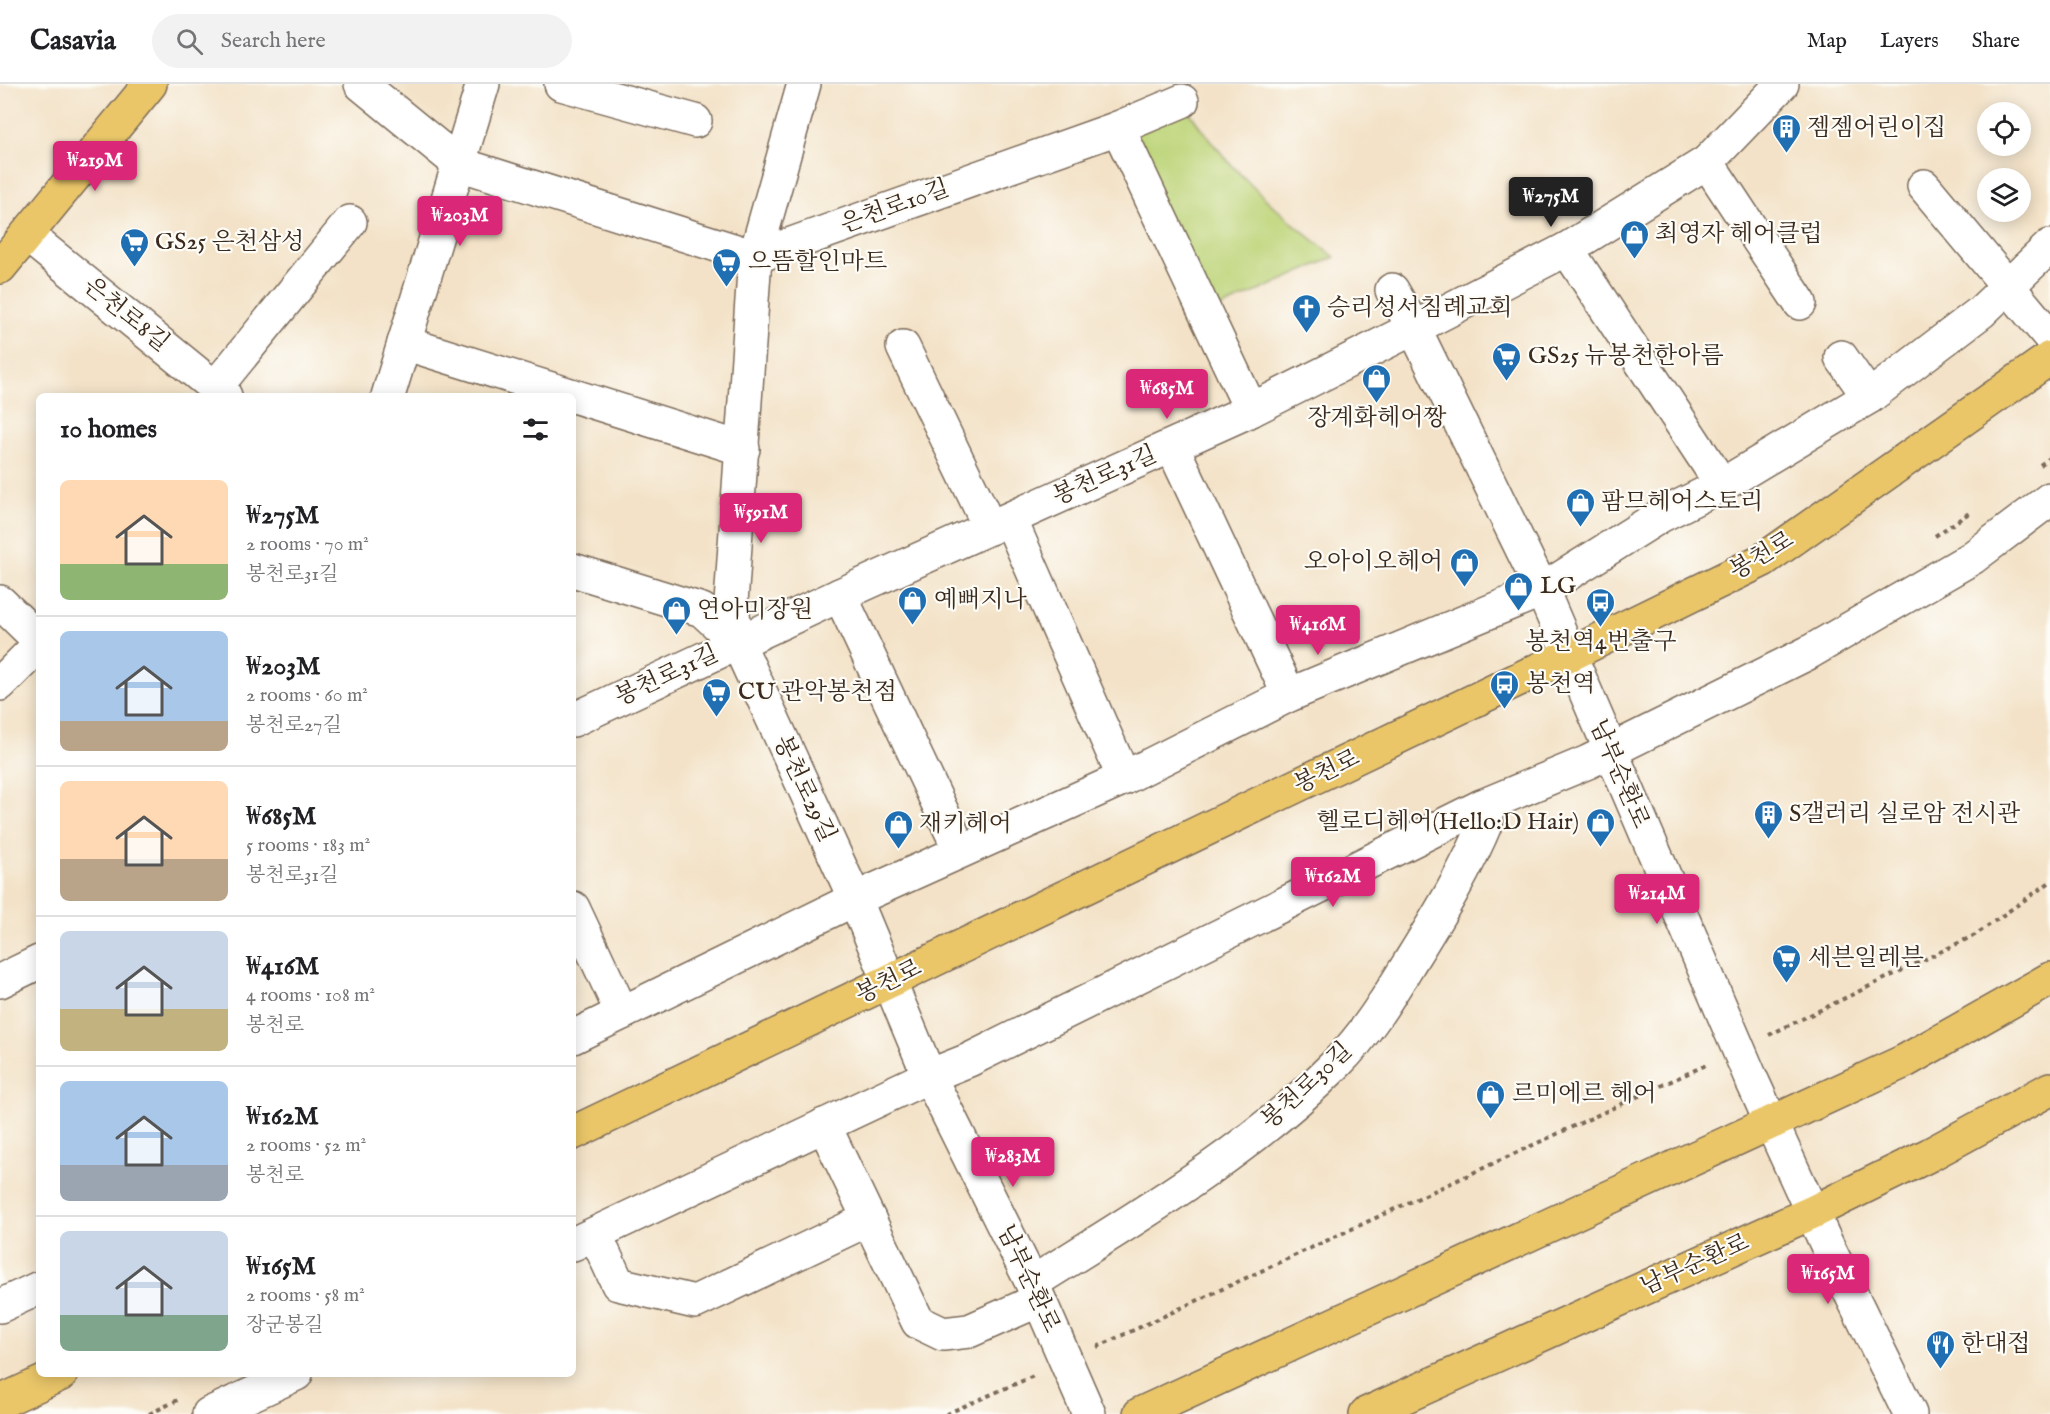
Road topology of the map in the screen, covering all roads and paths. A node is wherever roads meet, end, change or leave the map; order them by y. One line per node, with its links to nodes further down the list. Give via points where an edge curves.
1 (150, 84): 14 (main road)
2 (361, 84): 11 (street)
3 (483, 84): 11 (street)
4 (561, 84): 8 (street)
5 (804, 84): 17 (street, 봉천로29길)
6 (1782, 84): 10 (street, 봉천로31길)
7 (1182, 101): 9 (street, 은천로10길)
8 (695, 121)
9 (1118, 128): 17 (street, 은천로10길); 33 (street)
10 (1707, 162): 16 (street, 봉천로31길); 21 (street)
11 (459, 164): 17 (street); 24 (street)
12 (1924, 186): 19 (street)
13 (350, 222): 28 (street)
14 (27, 235): 18 (main road); 28 (street, 은천로8길)
15 (2050, 246): 19 (street)
16 (1567, 249): 22 (street, 봉천로31길); 36 (street)
17 (755, 257): 35 (street, 봉천로29길)
18 (0, 267)
19 (2009, 288): 23 (street); 32 (street)
20 (1392, 290): 22 (street)
21 (1800, 303)
22 (1414, 328): 33 (street, 봉천로31길); 40 (street)
23 (2050, 338)
24 (404, 343): 29 (street); 30 (street)
25 (903, 347): 38 (street)
26 (1841, 357): 32 (street)
27 (2050, 358): 46 (main road, 봉천로, via 1763,560)
28 (220, 392)
29 (389, 393)
30 (564, 393)
31 (576, 397): 35 (street)
32 (1869, 397): 36 (street)
33 (1251, 410): 34 (street, 봉천로31길)
34 (1172, 446): 38 (street, 봉천로31길); 48 (street)
35 (743, 449): 44 (street, 봉천로29길, via 731,603)
36 (1722, 485): 40 (street, via 1660,516)
37 (2050, 499): 50 (street, via 1972,558 1818,647)
38 (1000, 523): 41 (street, 봉천로31길); 51 (street)
39 (576, 571): 44 (street, via 702,610)
40 (1542, 590): 46 (street); 48 (street)
41 (840, 595): 44 (street, 봉천로31길); 53 (street)
42 (0, 602): 43 (street)
43 (36, 637)
44 (738, 643): 49 (street, 봉천로31길); 55 (street, 봉천로29길)
45 (36, 648): 47 (street)
46 (1569, 656): 50 (street, 남부순환로); 60 (main road, 봉천로)
47 (0, 684)
48 (1289, 695): 51 (street)
49 (576, 719)
50 (1610, 752): 52 (street); 63 (street, 남부순환로)
51 (1124, 778): 53 (street)
52 (1482, 806): 64 (street, via 969,1060); 73 (street, 봉천로30길, via 1487,820 1434,923 1368,1026 1338,1063 1278,1117)
53 (960, 850): 55 (street)
54 (2050, 882): 63 (path, via 1975,935)
55 (855, 899): 60 (street, 봉천로29길); 61 (street)
56 (576, 915): 61 (street)
57 (36, 963): 58 (street)
58 (3, 976)
59 (2050, 979): 66 (main road, via 1905,1062)
60 (889, 982): 64 (street, 남부순환로); 68 (main road, 봉천로)
61 (621, 1013): 62 (street)
62 (576, 1036)
63 (1739, 1049): 66 (street, 남부순환로); 75 (path)
64 (929, 1076): 67 (street); 73 (street, 남부순환로)
65 (2050, 1089): 69 (main road, 남부순환로)
66 (1772, 1122): 69 (street, 남부순환로); 83 (main road)
67 (824, 1125): 70 (street, 봉천로30길); 71 (street)
68 (576, 1132)
69 (1813, 1212): 84 (main road, 남부순환로); 85 (street, 남부순환로)
70 (869, 1219): 71 (street, via 695,1302 618,1284); 73 (street, 봉천로30길, via 918,1322 943,1334 969,1330)
71 (584, 1239)
72 (36, 1289): 74 (street)
73 (1035, 1292): 75 (street, 남부순환로)
74 (0, 1306)
75 (1066, 1361): 81 (path); 82 (street, 남부순환로)
76 (54, 1377): 79 (main road)
77 (291, 1377): 78 (street)
78 (265, 1392): 80 (street)
79 (0, 1402)
80 (209, 1414)
81 (946, 1414)
82 (1089, 1414)
83 (1140, 1414)
84 (1366, 1414)
85 (1910, 1414)

